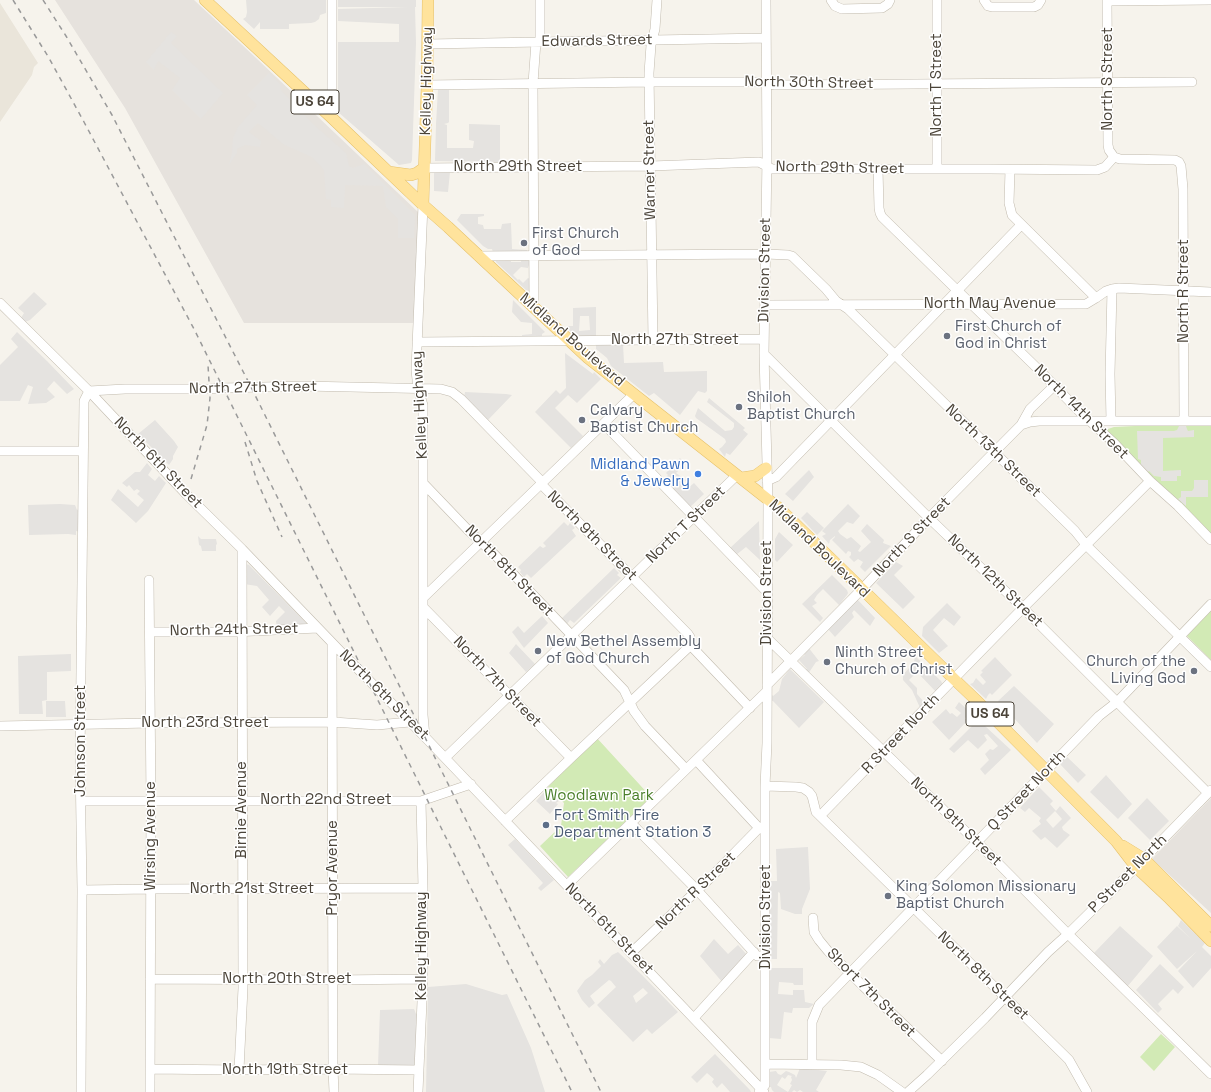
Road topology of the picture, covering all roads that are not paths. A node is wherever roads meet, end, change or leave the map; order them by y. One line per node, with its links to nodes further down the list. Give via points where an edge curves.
1 (205, 0): 25 (main road, Midland Boulevard / US 64)
2 (332, 0): 25 (street)
3 (428, 0): 17 (main road, Kelley Highway)
4 (540, 0): 16 (street)
5 (657, 0): 15 (street, Warner Street)
6 (766, 0): 14 (street, Division Street)
7 (832, 0): 8 (street, via 835,6 842,9 882,8)
8 (890, 0)
9 (937, 0): 23 (street, North T Street)
10 (984, 0): 11 (street, via 988,6 1000,7 1034,6)
11 (1041, 0)
12 (1107, 0): 13 (street); 20 (street, North S Street)
13 (1211, 0)
14 (766, 38): 15 (street, Edwards Street); 19 (street, Division Street)
15 (652, 40): 16 (street, Edwards Street); 18 (street, Warner Street)
16 (538, 42): 17 (street, Edwards Street); 22 (street)
17 (428, 44): 24 (main road, Kelley Highway)
18 (650, 82): 19 (street, North 30th Street); 22 (street, North 30th Street); 27 (street, Warner Street)
19 (766, 82): 23 (street, North 30th Street, via 775,85); 28 (street, Division Street)
20 (1108, 82): 21 (street, North 30th Street); 23 (street, North 30th Street); 26 (street, North S Street, via 1108,145)
21 (1192, 82)
22 (533, 83): 24 (street, North 30th Street); 29 (street)
23 (937, 83): 32 (street, North T Street)
24 (427, 85): 30 (main road, Kelley Highway)
25 (332, 118): 34 (main road, Midland Boulevard / US 64)
26 (1114, 157): 33 (street, North 29th Street, via 1105,167 1097,170); 43 (street, North R Street, via 1179,162 1183,189)
27 (651, 166): 28 (street, North 29th Street, via 759,162); 29 (street, North 29th Street); 37 (street, Warner Street)
28 (766, 166): 31 (street, North 29th Street, via 772,169); 38 (street, Division Street)
29 (533, 167): 30 (street, North 29th Street); 39 (street)
30 (424, 168): 34 (main road, via 411,175); 35 (main road, Kelley Highway)
31 (878, 169): 32 (street, North 29th Street); 42 (street, North 14th Street, via 880,213)
32 (937, 169): 33 (street, North 29th Street)
33 (1010, 170): 36 (street, via 1010,209)
34 (389, 172): 35 (main road, Midland Boulevard / US 64)
35 (423, 205): 40 (main road, Midland Boulevard / US 64); 55 (street, Kelley Highway)
36 (1021, 224): 42 (street); 45 (street)
37 (652, 254): 38 (street, North 13th Street); 39 (street, North 13th Street); 53 (street, Warner Street)
38 (766, 254): 49 (street, Division Street); 50 (street, North 13th Street, via 792,256)
39 (535, 255): 40 (street, North 13th Street); 51 (street)
40 (478, 256): 51 (main road, Midland Boulevard / US 64)
41 (1112, 289): 43 (street, North May Avenue); 45 (street, North May Avenue); 64 (street)
42 (957, 290): 47 (street); 48 (street, North 14th Street)
43 (1184, 292): 44 (street, North May Avenue); 65 (street, North R Street)
44 (1211, 292)
45 (1096, 298): 48 (street, North May Avenue, via 1086,304)
46 (0, 303): 60 (street, North 6th Street)
47 (943, 304): 48 (street, North May Avenue); 50 (street, North May Avenue); 57 (street)
48 (972, 304): 58 (street, North 14th Street)
49 (765, 305): 50 (street, North May Avenue); 52 (street, Division Street)
50 (842, 305): 57 (street, North 13th Street)
51 (534, 308): 54 (main road, Midland Boulevard / US 64)
52 (764, 339): 53 (street, North 27th Street); 56 (street, Division Street)
53 (653, 340): 54 (street, North 27th Street)
54 (570, 341): 55 (street, North 27th Street); 61 (main road, Midland Boulevard / US 64)
55 (417, 342): 59 (street, Kelley Highway)
56 (764, 354): 62 (street, North 12th Street); 72 (street, Division Street)
57 (894, 354): 62 (street); 71 (street, North 13th Street)
58 (1054, 386): 63 (street, North 14th Street); 68 (street, North S Street, via 1030,409)
59 (418, 389): 60 (street, North 27th Street, via 304,386); 76 (street, Kelley Highway, via 423,405); 77 (street, North 9th Street, via 447,390 455,394)
60 (89, 391): 70 (street, Johnson Street, via 84,401); 84 (street, North 6th Street)
61 (634, 394): 67 (street); 73 (main road, Midland Boulevard / US 64)
62 (830, 420): 74 (street, via 776,476); 80 (street, North 12th Street)
63 (1091, 421): 64 (street); 68 (street, via 1039,421); 75 (street, North 14th Street)
64 (1111, 421): 65 (street)
65 (1184, 421): 66 (street)
66 (1211, 421)
67 (604, 424): 77 (street); 79 (street)
68 (1021, 425): 71 (street, North S Street)
69 (0, 451): 70 (street)
70 (83, 451): 112 (street, Johnson Street)
71 (994, 452): 80 (street, North S Street); 83 (street, North 13th Street, via 1075,531)
72 (766, 468): 73 (main road, via 755,476); 74 (street, Division Street)
73 (739, 477): 78 (main road, Midland Boulevard / US 64); 79 (street, North T Street)
74 (767, 481): 78 (street, Division Street)
75 (1150, 481): 81 (street, North 14th Street); 83 (street, R Street North)
76 (424, 484): 82 (street, North 8th Street); 89 (street, Kelley Highway)
77 (542, 484): 82 (street); 85 (street, North 9th Street)
78 (768, 500): 87 (main road, Midland Boulevard / US 64); 88 (street, Division Street)
79 (694, 517): 85 (street, North T Street); 88 (street)
80 (929, 518): 87 (street, North S Street); 91 (street, North 12th Street)
81 (1211, 540)
82 (482, 542): 89 (street); 95 (street, North 8th Street)
83 (1087, 546): 91 (street, R Street North); 96 (street, North 13th Street)
84 (242, 549): 92 (street, North 6th Street); 94 (street, Birnie Avenue)
85 (632, 577): 95 (street, North T Street); 99 (street, North 9th Street, via 688,634)
86 (149, 580): 93 (street, Wirsing Avenue)
87 (862, 589): 100 (street, North S Street); 102 (main road, Midland Boulevard / US 64)
88 (767, 592): 97 (street, Division Street)
89 (423, 602): 104 (street, North 7th Street); 114 (street, Kelley Highway, via 423,715)
90 (1211, 604): 96 (street, Q Street North)
91 (1024, 608): 102 (street, R Street North); 105 (street, North 12th Street)
92 (318, 628): 94 (street, North 24th Street); 98 (street, North 6th Street)
93 (150, 632): 94 (street, North 24th Street); 110 (street, Wirsing Avenue)
94 (242, 632): 111 (street, Birnie Avenue)
95 (571, 636): 104 (street, North T Street); 106 (street, North 8th Street, via 624,690)
96 (1180, 636): 101 (street, North 13th Street); 105 (street, Q Street North)
97 (767, 638): 100 (street, North 9th Street); 103 (street, Division Street)
98 (332, 643): 108 (street, Pryor Avenue); 109 (street, North 6th Street)
99 (691, 645): 106 (street); 107 (street, North 9th Street)
100 (791, 660): 103 (street, North S Street); 115 (street, North 9th Street)
101 (1211, 667)
102 (954, 680): 115 (street, R Street North); 120 (main road, Midland Boulevard / US 64)
103 (767, 688): 107 (street, North S Street); 122 (street, Division Street)
104 (510, 695): 116 (street, North T Street); 117 (street, North 7th Street)
105 (1117, 702): 120 (street, Q Street North, via 1099,716); 123 (street, North 12th Street)
106 (630, 703): 117 (street); 119 (street, North 8th Street, via 645,726)
107 (750, 708): 118 (street, North S Street)
108 (333, 722): 109 (street, North 23rd Street, via 377,725); 111 (street, North 23rd Street); 128 (street, Pryor Avenue)
109 (410, 722): 114 (street, North 6th Street)
110 (151, 723): 111 (street, North 23rd Street); 112 (street, North 23rd Street); 126 (street, Wirsing Avenue)
111 (242, 723): 127 (street, Birnie Avenue)
112 (81, 724): 113 (street, North 23rd Street); 125 (street, Johnson Street)
113 (0, 726)
114 (426, 737): 116 (street, North 6th Street)
115 (884, 751): 129 (street, R Street North); 133 (street, North 9th Street)
116 (445, 758): 121 (street, North 6th Street)
117 (571, 758): 130 (street)
118 (696, 760): 119 (street, North S Street); 132 (street)
119 (686, 770): 131 (street, North S Street)
120 (1046, 771): 133 (street, Q Street North); 134 (main road, Midland Boulevard / US 64)
121 (471, 784): 124 (street, North 22nd Street); 130 (street, North 6th Street)
122 (766, 786): 129 (street, North 8th Street, via 808,790); 132 (street, Division Street)
123 (1209, 792): 134 (street, P Street North)
124 (424, 800): 128 (street, North 22nd Street); 137 (street, Kelley Highway)
125 (80, 801): 126 (street, North 22nd Street); 140 (street, Johnson Street)
126 (151, 801): 127 (street, North 22nd Street); 138 (street, Wirsing Avenue)
127 (242, 801): 128 (street, North 22nd Street); 136 (street, Birnie Avenue)
128 (333, 801): 139 (street, Pryor Avenue)
129 (820, 816): 142 (street, North 8th Street)
130 (506, 821): 135 (street, North 6th Street)
131 (631, 823): 135 (street, North S Street); 141 (street)
132 (762, 828): 141 (street, North R Street); 149 (street, Division Street)
133 (976, 842): 142 (street, Q Street North); 145 (street, North 9th Street)
134 (1140, 863): 144 (main road, Midland Boulevard / US 64); 145 (street, P Street North); 146 (main road, Midland Boulevard / US 64)
135 (567, 885): 148 (street, North 6th Street)
136 (242, 888): 138 (street, North 21st Street); 139 (street, North 21st Street); 153 (street, Birnie Avenue)
137 (423, 888): 139 (street, North 21st Street); 151 (street, Kelley Highway)
138 (151, 889): 140 (street, North 21st Street); 152 (street, Wirsing Avenue)
139 (333, 889): 154 (street, Pryor Avenue)
140 (82, 890): 166 (street, Johnson Street)
141 (696, 890): 147 (street); 148 (street, North R Street)
142 (913, 907): 150 (street, Q Street North); 155 (street, North 8th Street)
143 (813, 918): 150 (street, Short 7th Street, via 814,932 819,940)
144 (1211, 926)
145 (1068, 934): 155 (street, P Street North); 164 (street, North 9th Street)
146 (1211, 941)
147 (754, 952): 149 (street, via 757,956); 156 (street)
148 (631, 953): 156 (street, North 6th Street)
149 (766, 956): 158 (street, Division Street)
150 (850, 973): 157 (street, Short 7th Street); 159 (street, Q Street North, via 817,1007 812,1022)
151 (423, 978): 154 (street, North 20th Street); 163 (street, Kelley Highway)
152 (150, 979): 153 (street, North 20th Street); 160 (street, Wirsing Avenue)
153 (242, 979): 154 (street, North 20th Street); 162 (street, Birnie Avenue)
154 (333, 980): 161 (street, Pryor Avenue)
155 (1005, 997): 157 (street, P Street North); 172 (street, North 8th Street, via 1069,1060)
156 (694, 1018): 165 (street, North 6th Street)
157 (942, 1061): 171 (street, P Street North)
158 (765, 1064): 159 (street); 165 (street, Division Street, via 765,1085)
159 (812, 1064): 170 (street, via 866,1069)
160 (150, 1069): 162 (street, North 19th Street); 167 (street, Wirsing Avenue)
161 (333, 1069): 162 (street, North 19th Street); 163 (street, North 19th Street); 168 (street, Pryor Avenue)
162 (239, 1070)
163 (419, 1070): 169 (street, Kelley Highway)
164 (1211, 1074)
165 (761, 1091)
166 (81, 1092)
167 (150, 1092)
168 (334, 1092)
169 (418, 1092)
170 (902, 1092)
171 (908, 1092)
172 (1087, 1092)

